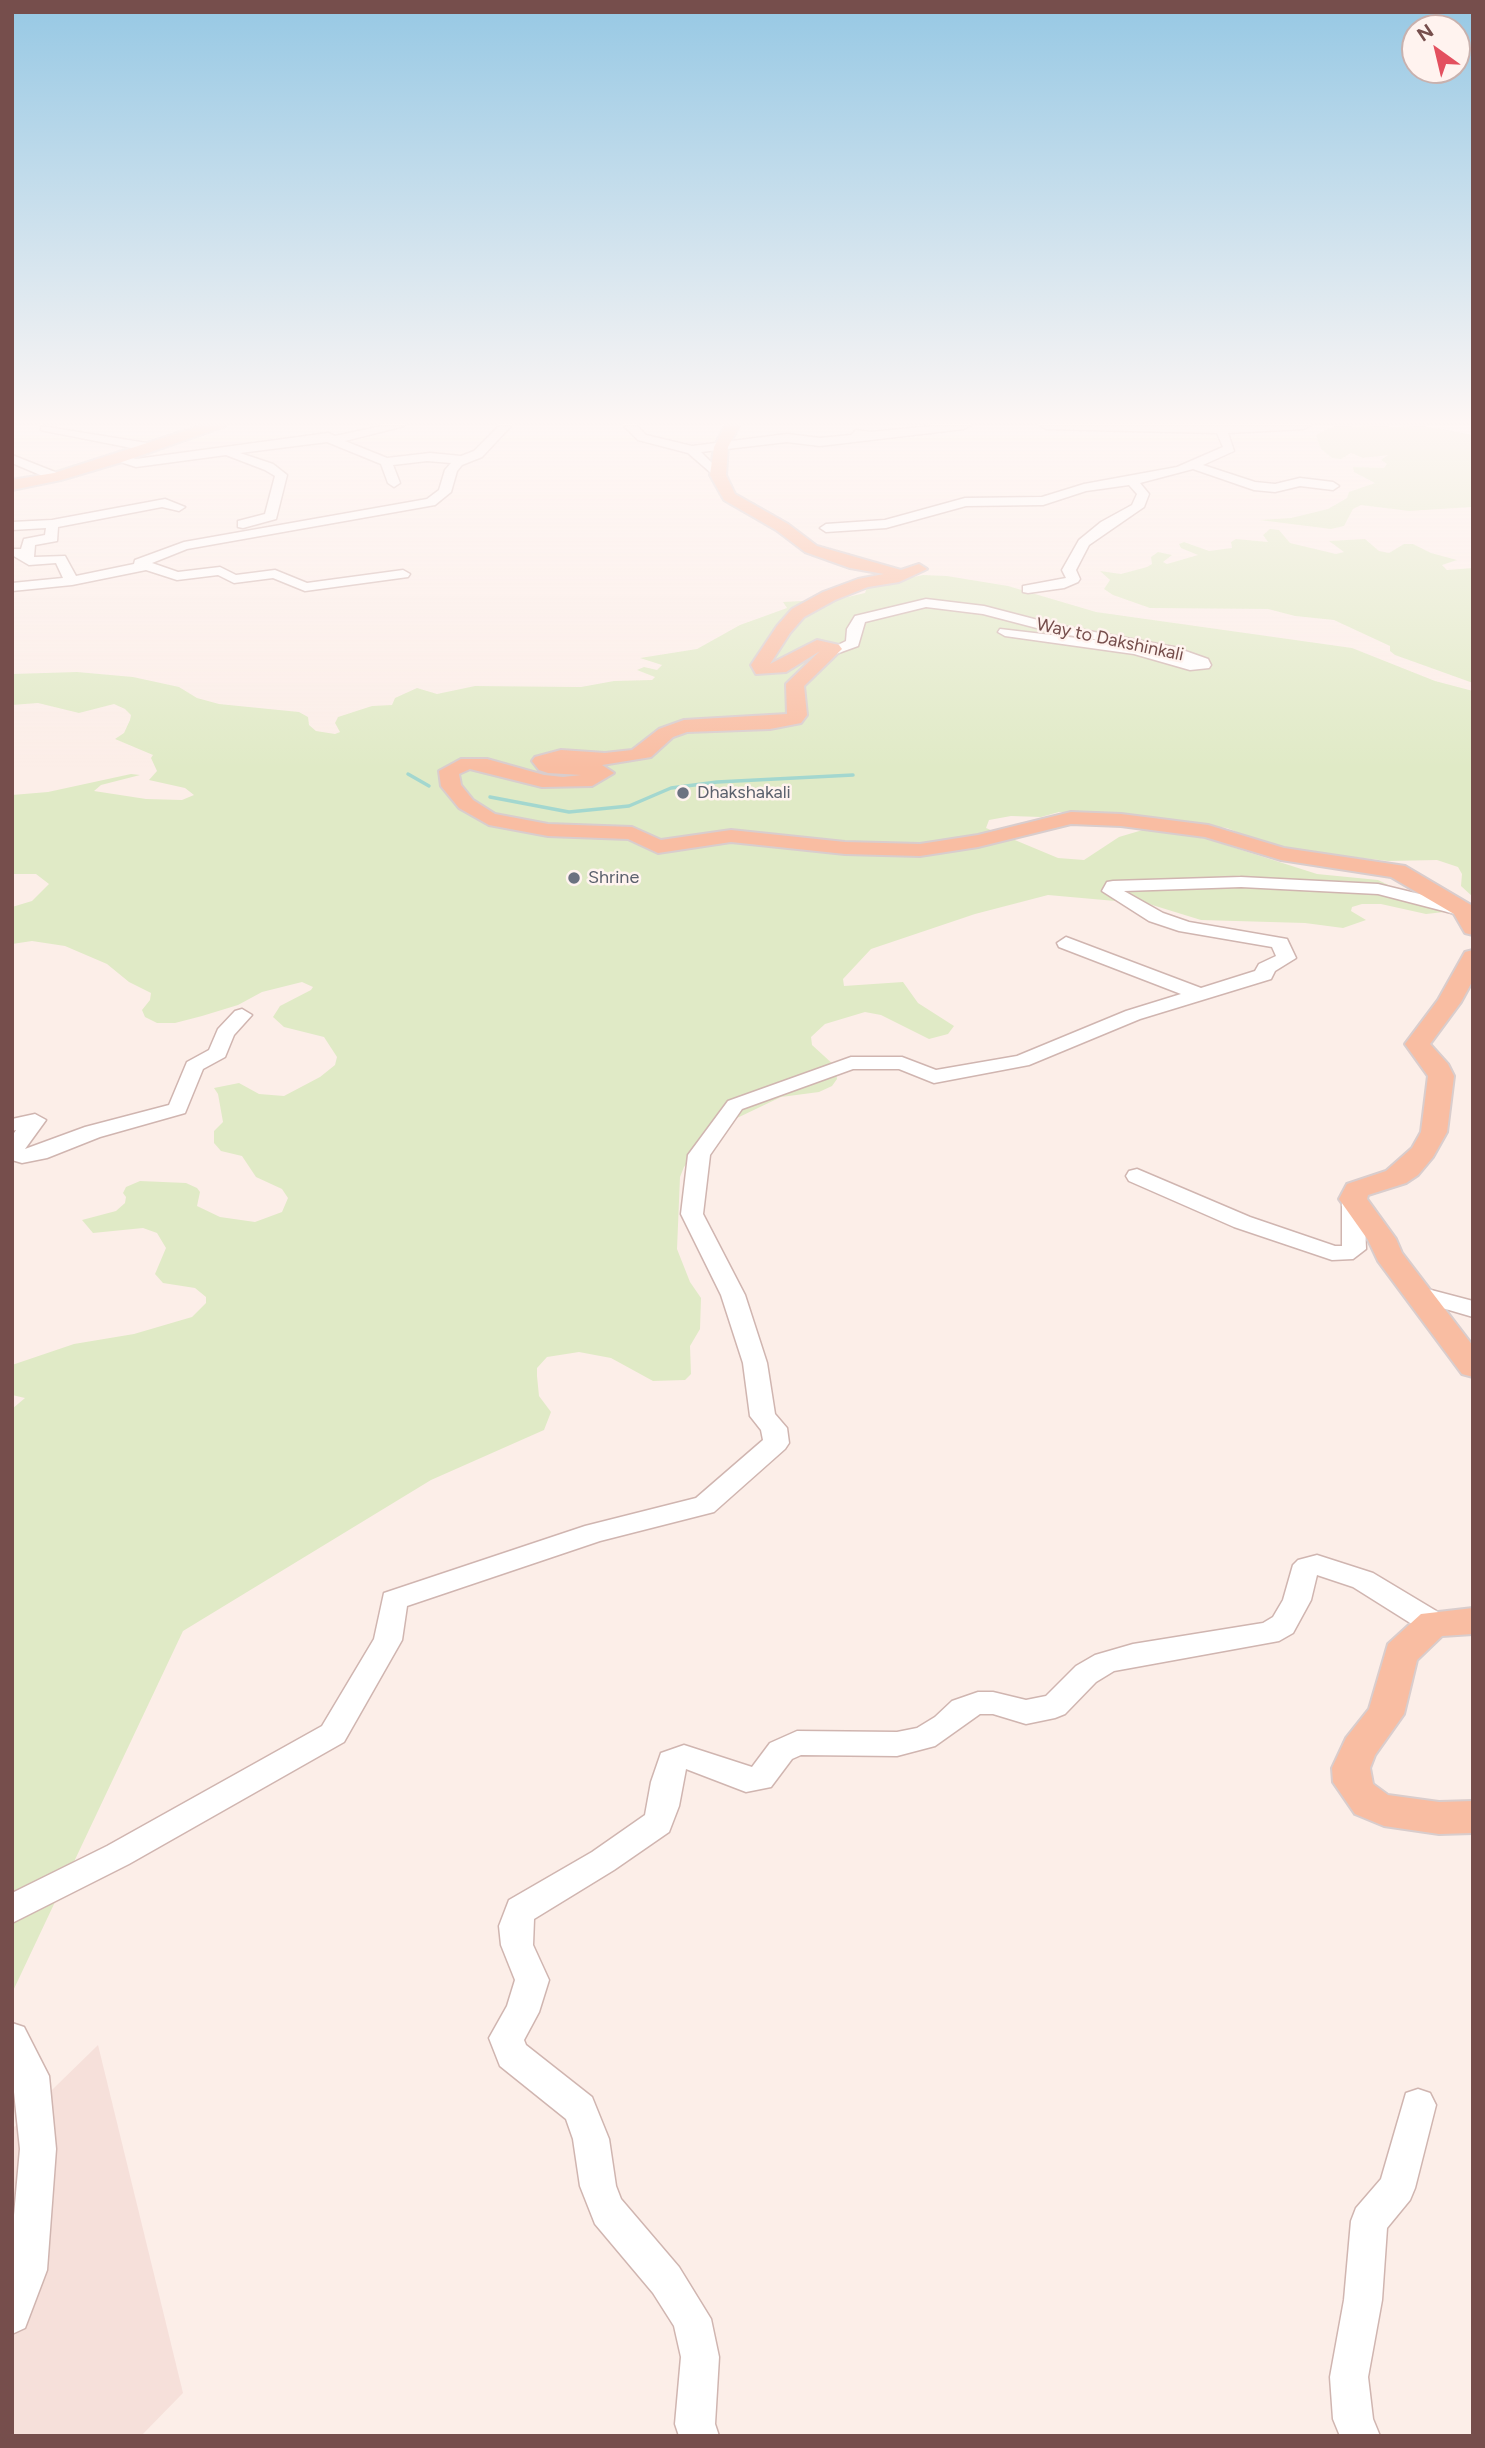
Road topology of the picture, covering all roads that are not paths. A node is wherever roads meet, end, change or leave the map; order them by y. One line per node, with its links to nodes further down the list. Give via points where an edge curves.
1 (39, 540): 6 (street, via 29,542)
2 (213, 540): 7 (street, via 140,564)
3 (799, 540): 13 (main road, via 811,549 856,564 895,571 919,569 894,579 861,583 800,612 760,668 779,668 817,645 828,645)
4 (1087, 540): 11 (street, via 1069,570 1073,579)
5 (12, 551): 6 (street)
6 (27, 555): 9 (street, via 29,561 60,559)
7 (147, 566): 8 (street, via 177,576 219,571 234,579 275,574 305,587); 9 (street)
8 (403, 574)
9 (72, 581): 10 (street)
10 (12, 587)
11 (1028, 589)
12 (1005, 632): 13 (street, Way to Dakshinkali, via 1136,650 1190,666 1204,665 1174,651 1131,641 1056,629 984,610 926,603 860,619 853,643)
13 (833, 651): 14 (main road, via 795,684 797,715 790,720 684,726 634,756 561,756 542,761 555,769 604,773 592,780 542,781 474,763 449,771 451,786 466,804 489,819 548,830 632,833 663,847 731,835 845,848 920,850 1059,820 1121,820 1216,832 1296,857 1390,869 1412,878)
14 (1468, 919): 17 (street, via 1378,889 1241,882 1114,886 1111,891 1156,917 1186,927 1280,943 1286,958 1266,968 1264,975)
15 (1066, 943): 17 (street)
16 (1473, 957): 22 (main road, via 1417,1044 1441,1076 1434,1132 1408,1169 1357,1190)
17 (1201, 995): 29 (street, via 1133,1015 1023,1061 934,1077 902,1063 852,1063 735,1105 699,1155 692,1214 733,1295 755,1363 763,1416 774,1428 776,1443 705,1505 595,1533 394,1600 388,1640 333,1734 192,1815)
18 (242, 1015): 20 (street, via 225,1032 218,1053 194,1066 178,1109 93,1132 39,1153 22,1156)
19 (12, 1125): 20 (street, via 35,1120)
20 (12, 1152)
21 (1137, 1176): 22 (street, via 1242,1222 1332,1253 1354,1249)
22 (1353, 1199): 23 (main road)
23 (1416, 1293): 24 (street); 25 (main road)
24 (1473, 1309)
25 (1473, 1367)
26 (1473, 1621): 27 (main road)
27 (1433, 1623): 28 (main road, via 1401,1654 1386,1714 1359,1748 1351,1768 1352,1782 1368,1803 1384,1810 1439,1818); 33 (street, via 1363,1580 1317,1565 1303,1572 1297,1600 1276,1629 1105,1663 1086,1674 1055,1706 1026,1712 978,1703 962,1709 924,1738 897,1744 797,1743 781,1751 760,1778 746,1780 684,1757 672,1762 658,1823 520,1910 515,1926 517,1945 532,1980 522,2012 506,2038 512,2055 580,2109 608,2211 692,2319 700,2357 695,2424)
28 (1473, 1817)
29 (12, 1909)
30 (12, 2038): 32 (street, via 32,2076 38,2149 28,2270)
31 (1418, 2105): 34 (street, via 1397,2188 1369,2221 1363,2300 1349,2377 1353,2418)
32 (12, 2315)
33 (699, 2436)
34 (1360, 2436)

